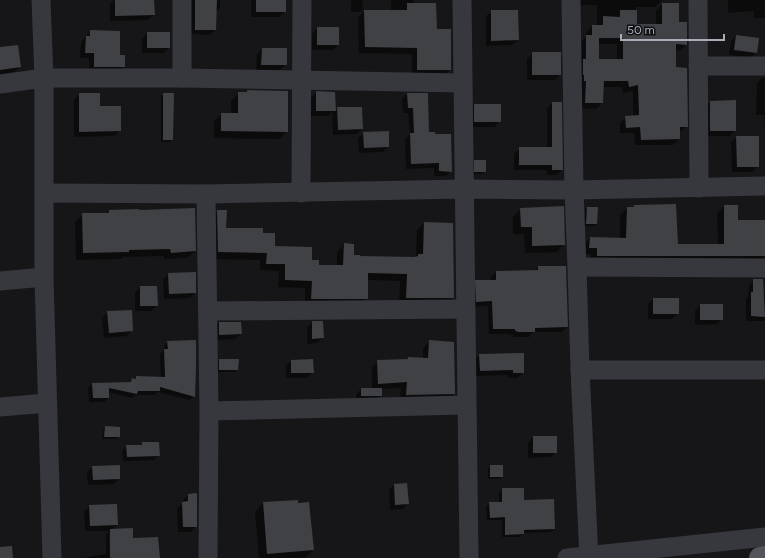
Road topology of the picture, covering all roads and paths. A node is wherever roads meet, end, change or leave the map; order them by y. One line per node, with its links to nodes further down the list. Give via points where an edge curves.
1 (41, 0): 9 (street)
2 (182, 0): 10 (street)
3 (302, 0): 11 (street)
4 (462, 0): 12 (street)
5 (571, 0): 17 (street)
6 (698, 0): 7 (street)
7 (698, 66): 8 (street); 15 (street)
8 (765, 66)
9 (44, 78): 10 (street); 13 (street); 18 (street)
10 (182, 78): 11 (street)
11 (302, 80): 12 (street); 19 (street)
12 (462, 83): 16 (street)
13 (0, 84)
14 (765, 186): 15 (street)
15 (699, 188): 17 (street)
16 (464, 189): 17 (street); 19 (street); 25 (street)
17 (574, 190): 21 (street)
18 (44, 193): 20 (street); 23 (street)
19 (301, 193): 20 (street)
20 (206, 194): 26 (street)
21 (578, 267): 22 (street); 27 (street)
22 (765, 268)
23 (44, 277): 24 (street); 29 (street)
24 (0, 281)
25 (464, 309): 26 (street); 30 (street)
26 (208, 311): 32 (street)
27 (580, 370): 28 (street); 34 (street)
28 (765, 370)
29 (48, 403): 31 (street); 36 (street)
30 (466, 405): 32 (street); 38 (street)
31 (0, 407)
32 (209, 411): 37 (street)
33 (765, 537): 34 (street)
34 (589, 557): 39 (street)
35 (765, 557): 40 (main road)
36 (52, 558)
37 (208, 558)
38 (469, 558)
39 (567, 558)
40 (760, 558)

